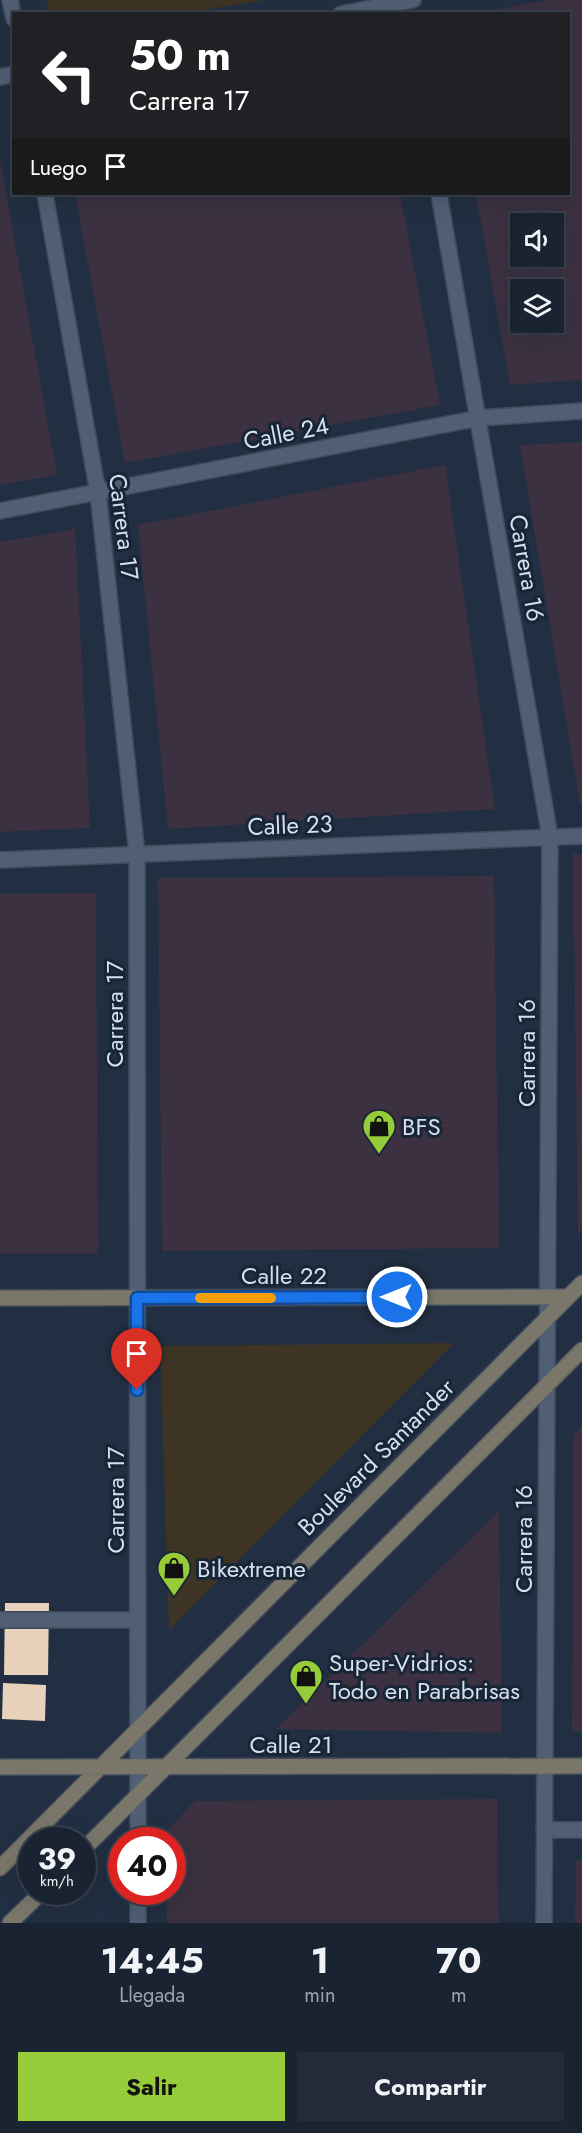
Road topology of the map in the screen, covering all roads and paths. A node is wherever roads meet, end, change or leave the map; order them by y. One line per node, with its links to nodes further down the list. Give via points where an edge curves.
1 (408, 4): 2 (street)
2 (354, 12)
3 (45, 195): 7 (street, Carrera 17)
4 (439, 195): 6 (street, Carrera 16)
5 (582, 411): 6 (street, Calle 24)
6 (479, 418): 7 (street, Calle 24); 10 (street, Carrera 16)
7 (98, 493): 8 (street, Calle 24); 11 (street, Carrera 17)
8 (0, 511)
9 (582, 836): 10 (street, Calle 23)
10 (550, 837): 11 (street, Calle 23); 14 (street, Carrera 16)
11 (137, 854): 12 (street, Calle 23); 17 (street, Carrera 17)
12 (0, 860)
13 (582, 1283): 15 (main road, Boulevard Santander)
14 (547, 1297): 15 (main road, Calle 22); 17 (main road, Calle 22); 18 (street, Carrera 16)
15 (568, 1297): 18 (main road, Boulevard Santander)
16 (0, 1298): 17 (main road, Calle 22)
17 (137, 1298): 22 (street, Carrera 17)
18 (547, 1318): 20 (street, Carrera 16); 23 (main road, Boulevard Santander)
19 (582, 1350): 20 (main road)
20 (546, 1386): 24 (street, Carrera 16); 29 (main road)
21 (0, 1620): 22 (street)
22 (138, 1620): 23 (street, Carrera 17)
23 (137, 1730): 27 (main road, Boulevard Santander); 28 (street, Carrera 17)
24 (544, 1766): 25 (main road, Calle 21); 29 (main road, Calle 21); 32 (street, Carrera 16)
25 (582, 1766)
26 (0, 1767): 27 (main road, Calle 21)
27 (100, 1767): 28 (main road, Calle 21); 35 (main road, Boulevard Santander)
28 (138, 1767): 29 (main road, Calle 21); 30 (street, Carrera 17)
29 (166, 1767): 30 (main road)
30 (138, 1795): 31 (street, Carrera 17); 34 (main road)
31 (138, 1827)
32 (544, 1830): 33 (street); 40 (street, Carrera 16)
33 (582, 1830)
34 (96, 1837)
35 (0, 1868)
36 (29, 1905): 38 (main road)
37 (138, 1905): 39 (street)
38 (10, 1923)
39 (138, 1923)
40 (544, 1923)

